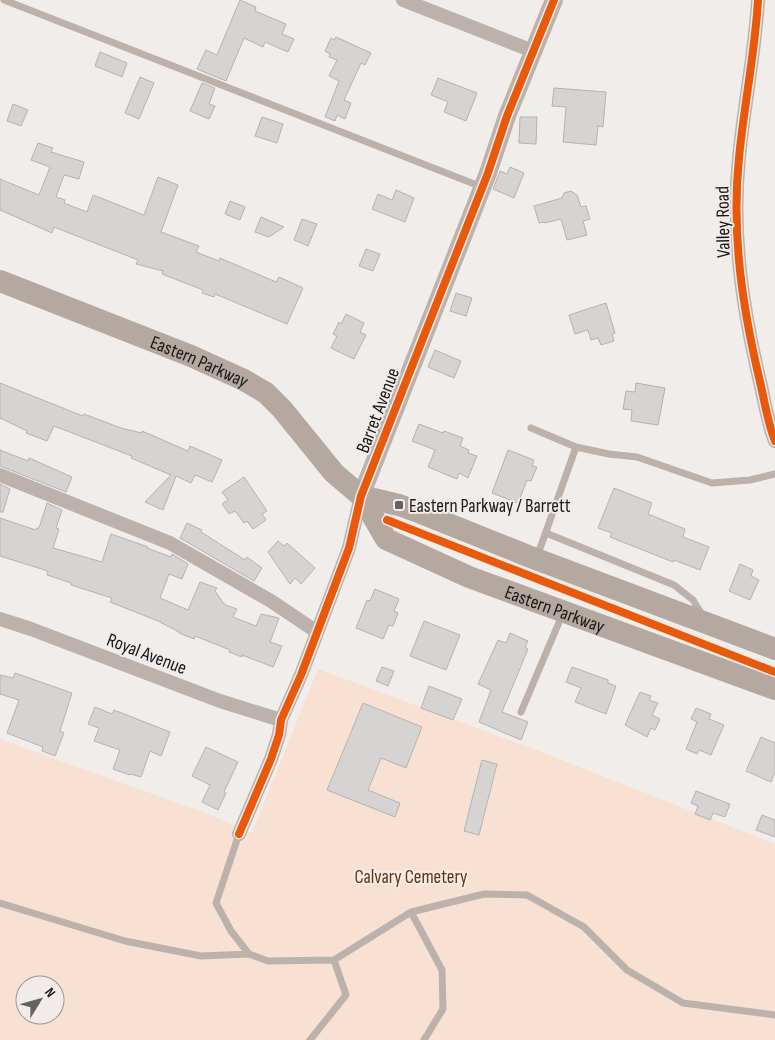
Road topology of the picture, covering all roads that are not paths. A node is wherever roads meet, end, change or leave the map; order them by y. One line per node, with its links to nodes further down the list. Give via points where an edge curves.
1 (4, 0): 6 (lane)
2 (403, 0): 5 (street)
3 (554, 0): 5 (street, Barret Avenue)
4 (758, 0): 9 (street, Valley Road, via 739,157 737,234 740,280 751,345)
5 (533, 51): 6 (street, Barret Avenue)
6 (482, 187): 13 (street, Barret Avenue)
7 (0, 281): 13 (main road, Eastern Parkway, via 191,356 266,393 334,473)
8 (531, 428): 10 (lane)
9 (775, 441)
10 (576, 447): 11 (lane, via 638,457 712,483); 14 (lane)
11 (775, 474)
12 (0, 475): 19 (street, via 170,543 271,601)
13 (361, 496): 15 (main road, Eastern Parkway, via 399,505); 16 (main road, Eastern Parkway, via 386,539 469,576); 19 (street, Barret Avenue, via 349,548)
14 (546, 533): 15 (lane); 18 (lane, via 674,585 693,600 703,614)
15 (536, 559): 18 (main road, Eastern Parkway)
16 (564, 611): 21 (main road, Eastern Parkway); 22 (lane)
17 (0, 619): 23 (street, Royal Avenue, via 220,701)
18 (704, 622): 20 (main road, Eastern Parkway)
19 (317, 632): 23 (street, Barret Avenue)
20 (775, 649)
21 (775, 689)
22 (521, 712)
23 (281, 720): 24 (street, Barret Avenue, via 271,759)
24 (239, 834): 27 (lane, via 216,903)
25 (0, 903): 27 (lane, via 134,943 201,956)
26 (412, 912): 28 (lane); 29 (lane, via 484,894 527,895 584,927 628,970 683,1003); 31 (lane, via 442,970 443,1009)
27 (248, 954): 28 (lane, via 268,962)
28 (334, 960): 30 (lane, via 346,995)
29 (775, 1015)
30 (310, 1040)
31 (424, 1040)

